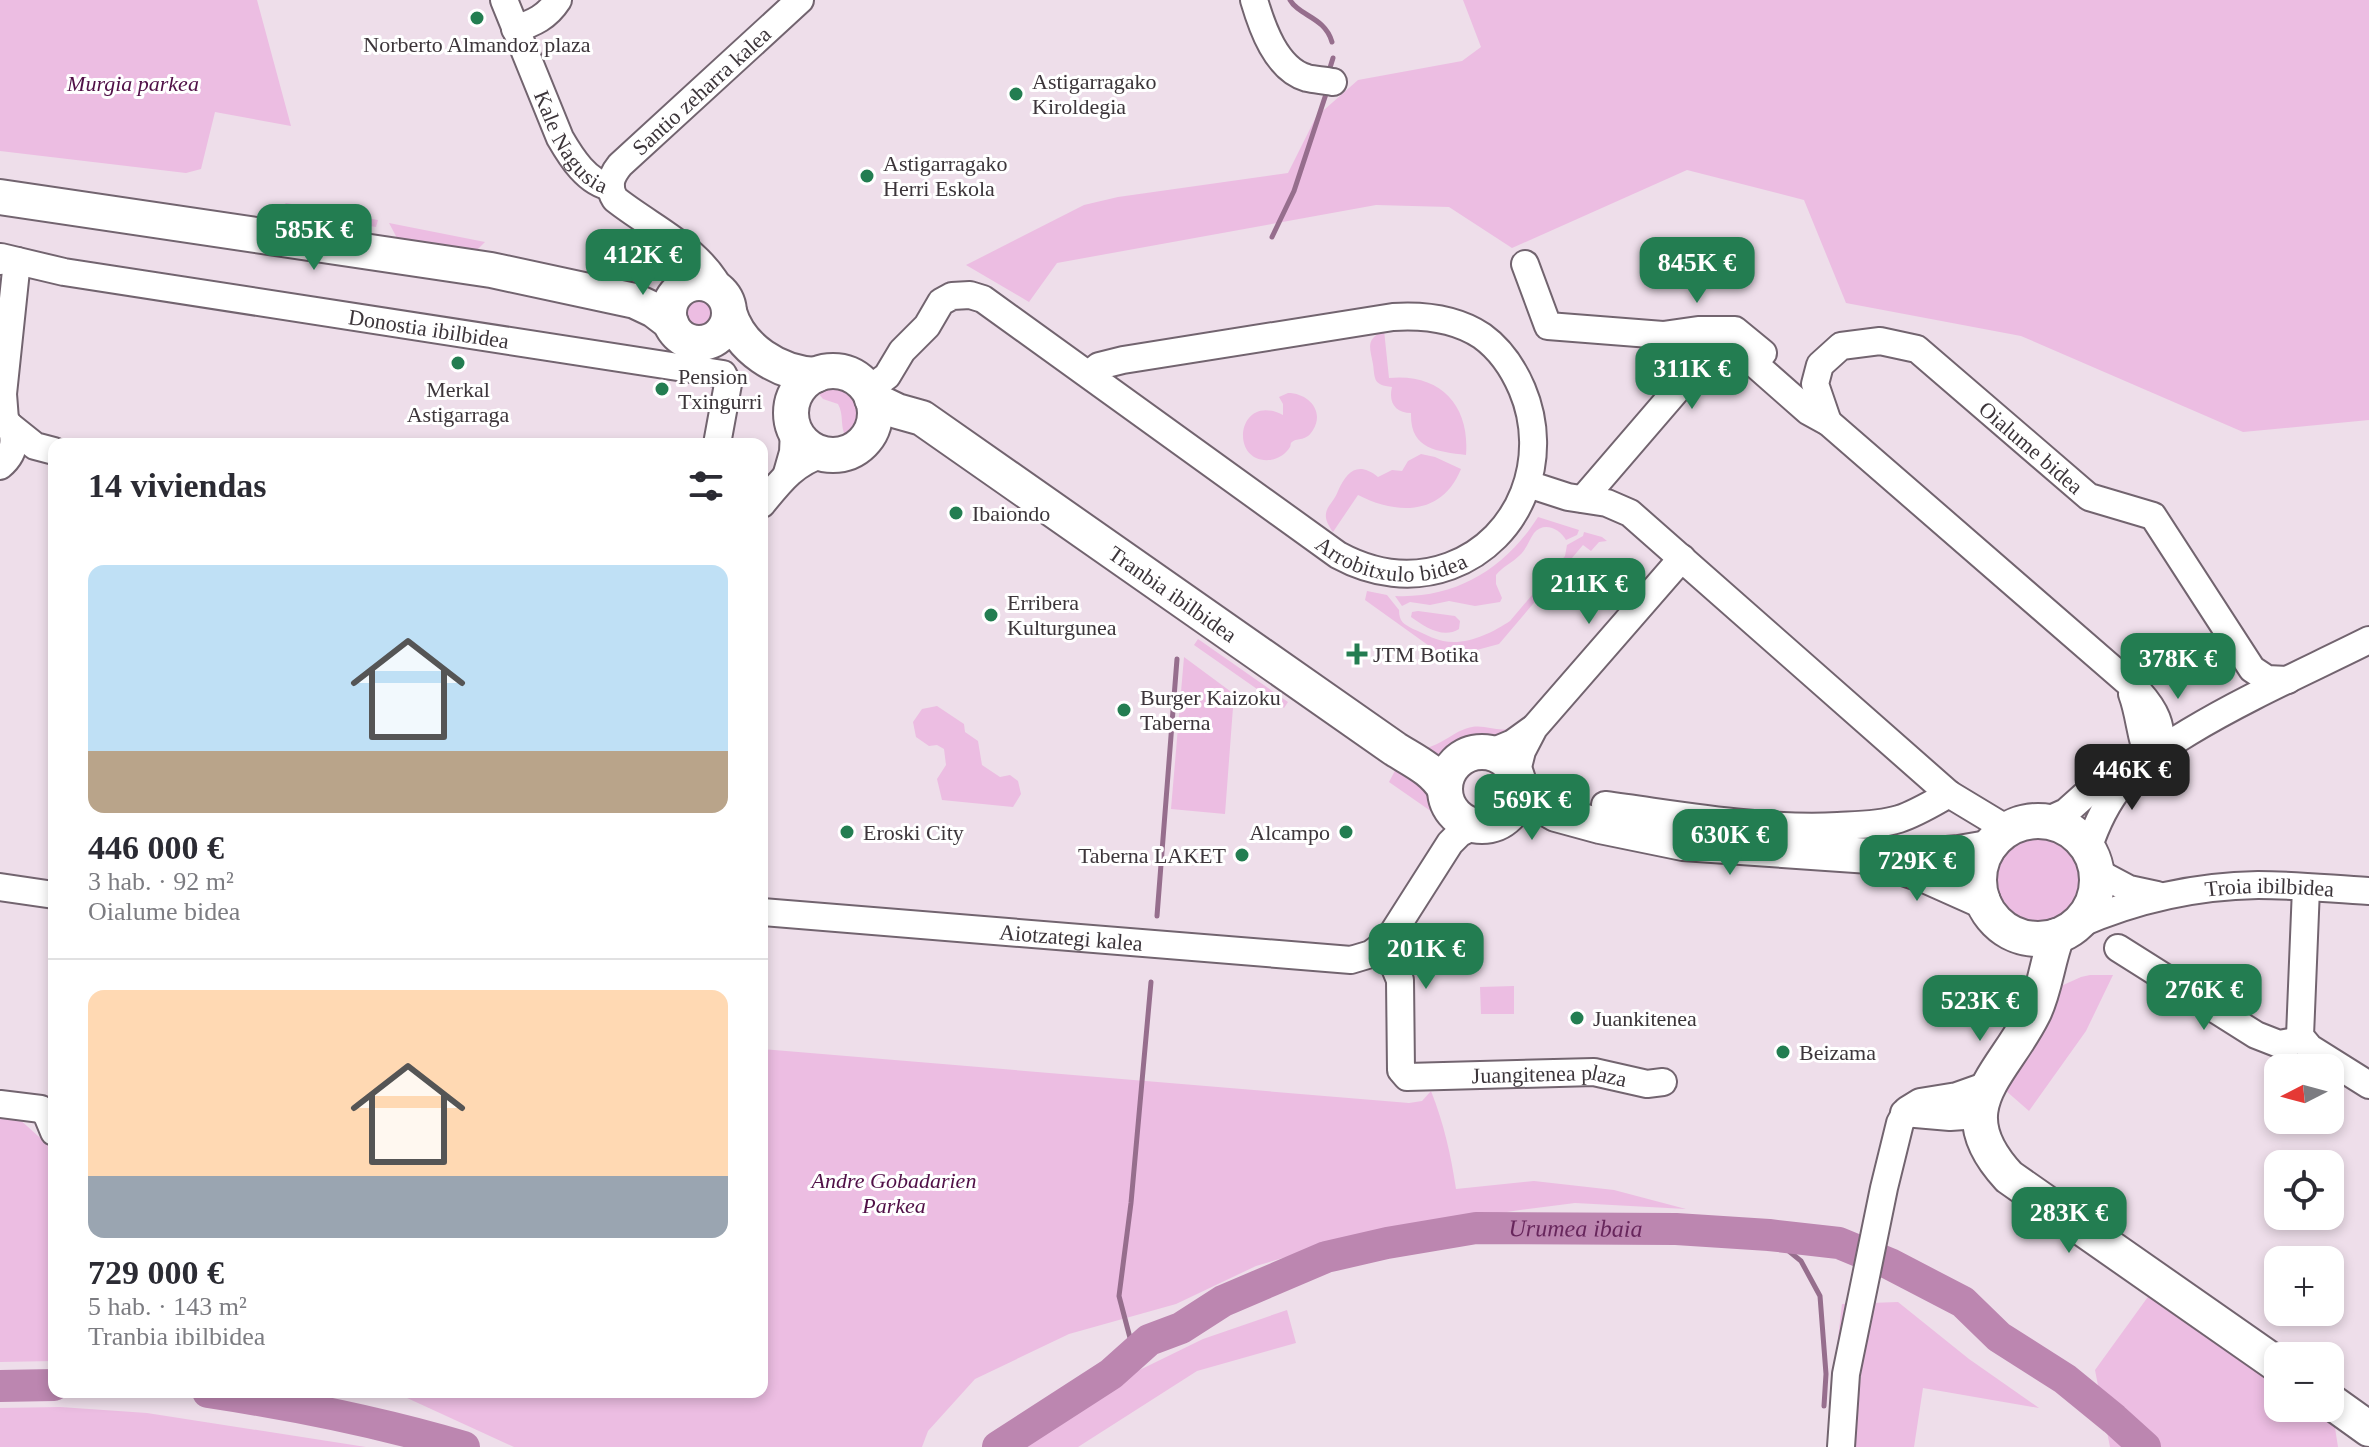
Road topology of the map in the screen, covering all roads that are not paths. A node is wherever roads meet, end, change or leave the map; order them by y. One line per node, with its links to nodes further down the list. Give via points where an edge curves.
1 (504, 0): 5 (street, Kale Nagusia)
2 (558, 0): 5 (street, via 537,22)
3 (800, 0): 7 (street, Santio zeharra kalea, via 620,165)
4 (1254, 0): 6 (street, via 1273,47 1286,64 1304,78)
5 (515, 29): 7 (street, Kale Nagusia, via 560,138 588,175)
6 (1333, 82)
7 (611, 187): 9 (street, Kale Nagusia, via 622,204)
8 (0, 197): 13 (main road, via 491,270 635,301)
9 (681, 245): 13 (street, via 686,267); 14 (street, Kale Nagusia, via 706,266)
10 (9, 261): 12 (street, Donostia ibilbidea); 15 (street, Donostia ibilbidea)
11 (1525, 264): 22 (street, via 1548,326 1663,335 1735,330 1801,386)
12 (64, 272): 15 (street, Donostia ibilbidea, via 31,286); 25 (street, Donostia ibilbidea, via 723,374 728,384)
13 (676, 302): 14 (main road, via 699,283 709,285); 16 (main road, via 683,338)
14 (726, 304): 16 (main road, via 724,329); 17 (main road)
15 (11, 320): 24 (street, Donostia ibilbidea)
16 (711, 341): 17 (main road)
17 (746, 344): 18 (main road)
18 (774, 364): 20 (main road); 23 (main road, via 785,383)
19 (1089, 374): 21 (street, Arrobitxulo bidea, via 983,299 952,296 941,302 902,351); 31 (street, Arrobitxulo bidea, via 1338,555 1371,570 1406,575 1458,563 1502,531); 31 (street, Arrobitxulo bidea, via 1114,362 1370,320 1411,316 1448,321 1482,336 1518,379 1534,431)
20 (816, 375): 21 (main road, via 850,375); 23 (main road, via 800,387)
21 (870, 407): 28 (main road, via 864,441 845,454); 42 (main road, Tranbia ibilbidea, via 922,418 1395,749)
22 (1818, 416): 33 (street, via 1741,352 1716,350); 36 (street, Oialume bidea, via 1815,384 1820,365 1841,346 1880,341 1917,349 2089,497 2153,516 2252,669 2267,679); 39 (street, via 2125,680 2139,713 2144,746)
23 (793, 418): 28 (main road, via 806,446); 30 (street)
24 (5, 421): 26 (street, via 26,440); 29 (street, Donostia ibilbidea, via 14,443)
25 (719, 438)
26 (48, 450)
27 (48, 450): 29 (street)
28 (823, 454): 30 (street)
29 (2, 465)
30 (787, 473): 32 (street)
31 (1528, 484): 33 (street)
32 (768, 497)
33 (1583, 499): 34 (street, via 1630,513)
34 (1682, 558): 37 (street); 41 (street)
35 (2369, 640): 36 (street)
36 (2288, 680): 39 (street)
37 (1534, 728): 38 (street); 40 (street, via 1522,751)
38 (1489, 753): 40 (main road, via 1510,765); 42 (main road, via 1465,756)
39 (2154, 754): 45 (street, via 2110,776 2066,812); 48 (street, via 2101,814)
40 (1518, 781): 42 (main road, via 1516,804); 44 (main road, via 1535,802)
41 (1949, 794): 43 (street, via 1898,819 1810,828); 46 (street)
42 (1458, 803): 44 (main road); 59 (street, via 1393,935)
43 (1605, 805)
44 (1556, 814): 47 (main road, via 1683,843)
45 (2046, 821): 46 (main road, via 2019,823); 48 (main road, via 2070,830)
46 (1998, 838): 47 (main road, via 1929,857); 54 (main road, via 1979,874)
47 (1869, 857): 54 (main road)
48 (2093, 860): 53 (street, Troia ibilbidea, via 2129,889); 57 (main road, via 2097,883 2092,906)
49 (0, 887): 52 (street)
50 (2306, 888): 51 (street, Troia ibilbidea); 53 (street, Troia ibilbidea, via 2259,885); 61 (street)
51 (2369, 891)
52 (48, 894)
53 (2169, 895): 57 (street, Troia ibilbidea, via 2122,907)
54 (1983, 901): 56 (main road)
55 (768, 912): 59 (street, Aiotzategi kalea, via 1341,960)
56 (2005, 929): 57 (main road, via 2030,939); 60 (main road, via 2024,978)
57 (2067, 931): 60 (main road, via 2048,961 2034,1013)
58 (2118, 948): 61 (street, via 2256,1035 2279,1044)
59 (1379, 949): 62 (street, Juangitenea plaza, via 1400,980 1401,1070 1407,1077 1594,1072 1647,1084)
60 (2023, 1031): 64 (main road)
61 (2301, 1040): 63 (street)
62 (1663, 1082)
63 (2369, 1085)
64 (1984, 1100): 67 (main road, via 1980,1129 1990,1156 2009,1177); 70 (street, via 1957,1096 1920,1102 1904,1113 1846,1374)
65 (0, 1104): 66 (street, via 41,1109)
66 (48, 1117)
67 (2264, 1355)
68 (2344, 1411): 69 (main road)
69 (2369, 1429)
70 (1841, 1447)

